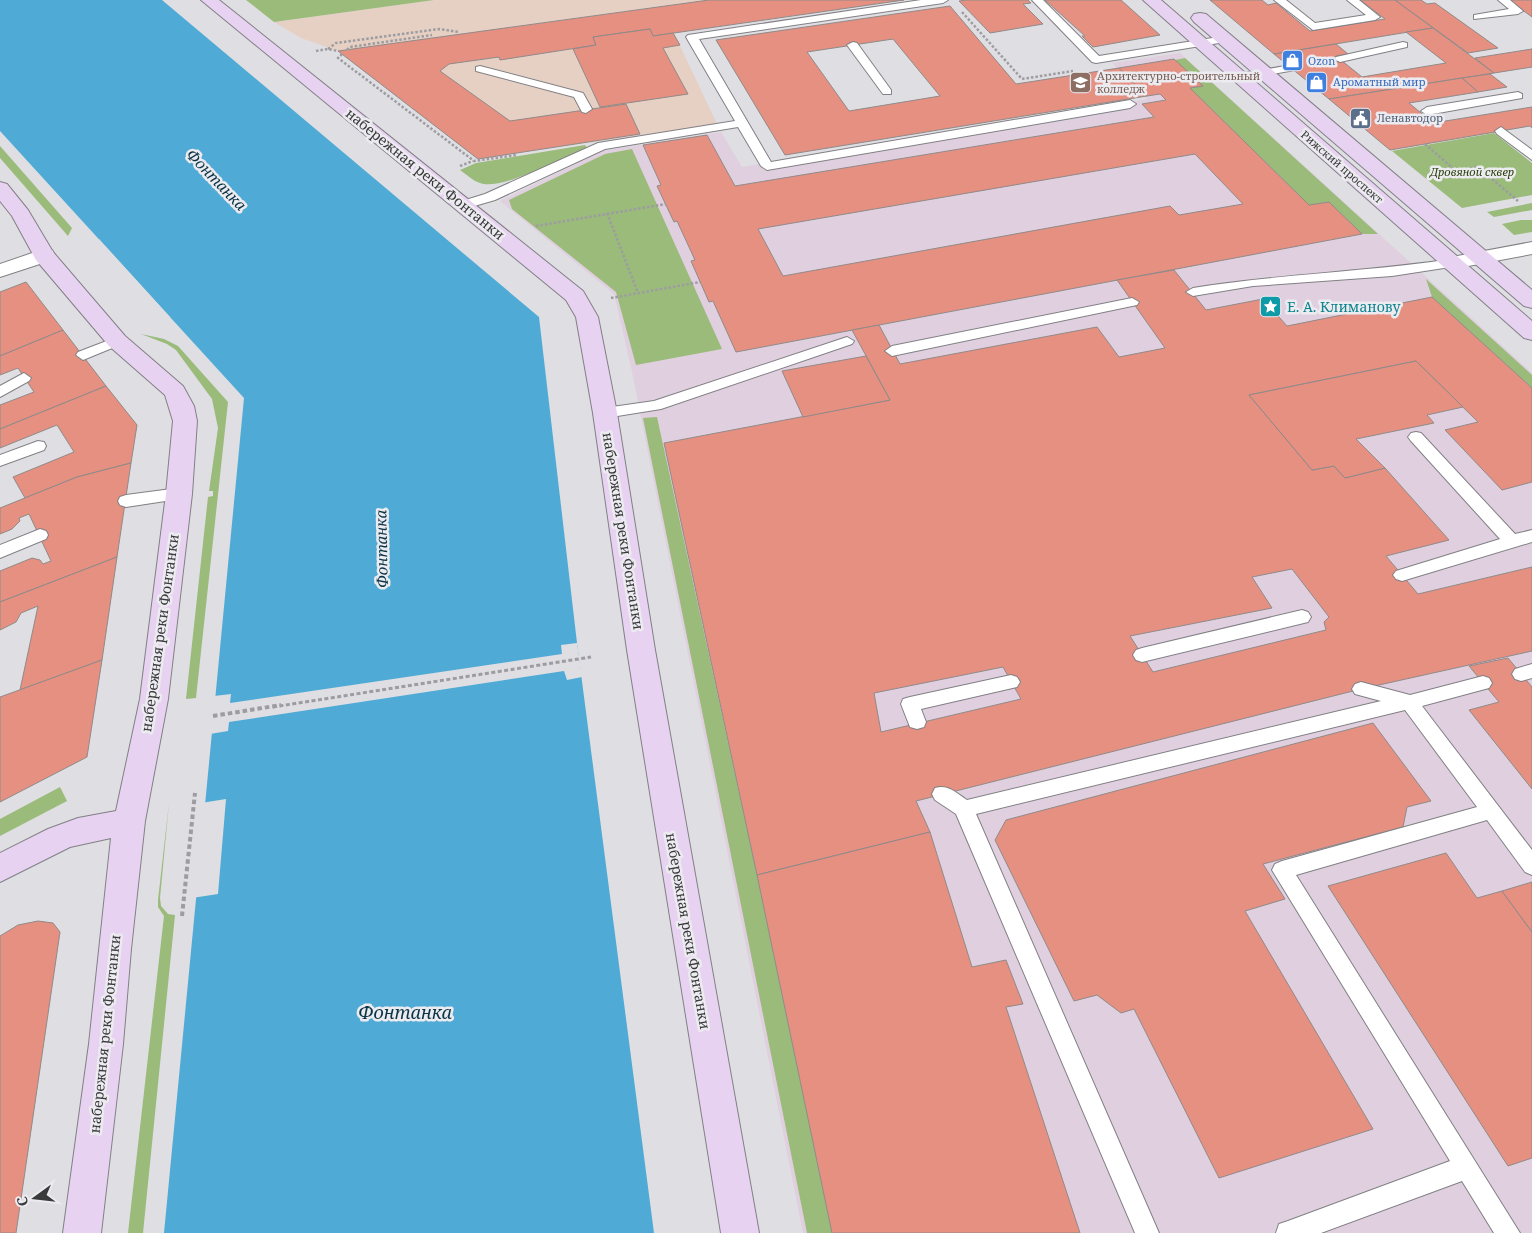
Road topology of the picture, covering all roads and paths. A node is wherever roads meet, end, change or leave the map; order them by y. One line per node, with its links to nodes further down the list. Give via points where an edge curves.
1 (209, 0): 47 (street, набережная реки Фонтанки)
2 (943, 0): 35 (lane, via 867,8 834,19 692,37)
3 (1036, 0): 23 (lane)
4 (1153, 0): 14 (street, Рижский проспект)
5 (1279, 0): 6 (lane, via 1313,28 1375,17)
6 (1352, 0)
7 (1503, 0): 10 (lane, via 1518,11)
8 (1186, 6): 13 (street, Рижский проспект)
9 (958, 7): 23 (path, via 1022,79 1102,67)
10 (1478, 18)
11 (459, 32): 17 (path, via 439,29 336,43)
12 (432, 35): 18 (path)
13 (1225, 39): 14 (lane); 26 (street, Рижский проспект)
14 (1200, 43): 23 (lane); 27 (street, Рижский проспект)
15 (852, 45): 28 (lane)
16 (1403, 45): 22 (lane)
17 (328, 49): 19 (path); 20 (path)
18 (347, 50)
19 (338, 51)
20 (311, 52)
21 (342, 54): 40 (path, via 338,58)
22 (1340, 59)
23 (1096, 60)
24 (1291, 68): 26 (lane)
25 (480, 69): 32 (lane, via 579,95)
26 (1264, 72): 27 (lane); 52 (street, Рижский проспект)
27 (1239, 77): 53 (street, Рижский проспект)
28 (887, 92)
29 (1518, 96): 31 (lane)
30 (1130, 104): 35 (lane, via 767,166)
31 (1468, 105): 33 (lane); 34 (lane)
32 (586, 109)
33 (1427, 112)
34 (1481, 115)
35 (742, 123): 47 (lane, via 601,143 490,197)
36 (1501, 131): 38 (lane)
37 (1425, 144): 42 (path)
38 (1532, 156)
39 (496, 158): 40 (path)
40 (474, 161): 41 (path)
41 (462, 165)
42 (1456, 171): 43 (path); 45 (path, via 1478,167)
43 (1428, 176)
44 (0, 188): 51 (street, набережная реки Фонтанки)
45 (1518, 201)
46 (666, 204): 48 (path)
47 (464, 205): 68 (street, набережная реки Фонтанки, via 576,296 587,317)
48 (607, 213): 49 (path); 57 (path)
49 (534, 226)
50 (1532, 248): 52 (street)
51 (44, 255): 54 (street); 63 (street, набережная реки Фонтанки)
52 (1481, 258): 53 (street); 59 (street, Рижский проспект)
53 (1452, 263): 56 (lane, via 1392,272 1253,282); 61 (street, Рижский проспект)
54 (0, 271)
55 (700, 282): 57 (path)
56 (1193, 292)
57 (638, 293): 58 (path)
58 (611, 298)
59 (1532, 301)
60 (1132, 302): 64 (lane)
61 (1532, 333)
62 (847, 341): 68 (lane, via 656,406)
63 (117, 342): 65 (lane); 72 (street, набережная реки Фонтанки, via 175,391 182,406 185,422)
64 (892, 351)
65 (83, 355)
66 (24, 378): 67 (lane)
67 (0, 392)
68 (605, 413): 98 (street, набережная реки Фонтанки, via 641,650)
69 (1416, 437): 76 (lane)
70 (38, 446): 71 (lane)
71 (0, 461)
72 (178, 494): 73 (lane); 92 (street, набережная реки Фонтанки, via 154,699)
73 (126, 501)
74 (40, 535): 77 (lane)
75 (1532, 536): 76 (lane)
76 (1512, 541): 78 (lane)
77 (0, 552)
78 (1402, 575)
79 (1302, 617): 80 (lane)
80 (1142, 655)
81 (591, 657): 86 (path)
82 (1011, 682): 87 (lane, via 910,704)
83 (1483, 683): 85 (lane)
84 (1361, 689): 85 (lane)
85 (1410, 702): 90 (lane); 91 (lane)
86 (212, 716)
87 (917, 722)
88 (195, 793): 95 (path)
89 (942, 794): 90 (lane)
90 (964, 809): 99 (lane)
91 (1491, 811): 93 (lane); 96 (lane, via 1282,870)
92 (129, 821): 94 (street, via 78,831); 97 (street, набережная реки Фонтанки)
93 (1532, 866)
94 (0, 868)
95 (182, 916)
96 (1467, 1167): 100 (lane); 101 (lane)
97 (82, 1233)
98 (740, 1233)
99 (1147, 1233)
100 (1288, 1233)
101 (1508, 1233)

